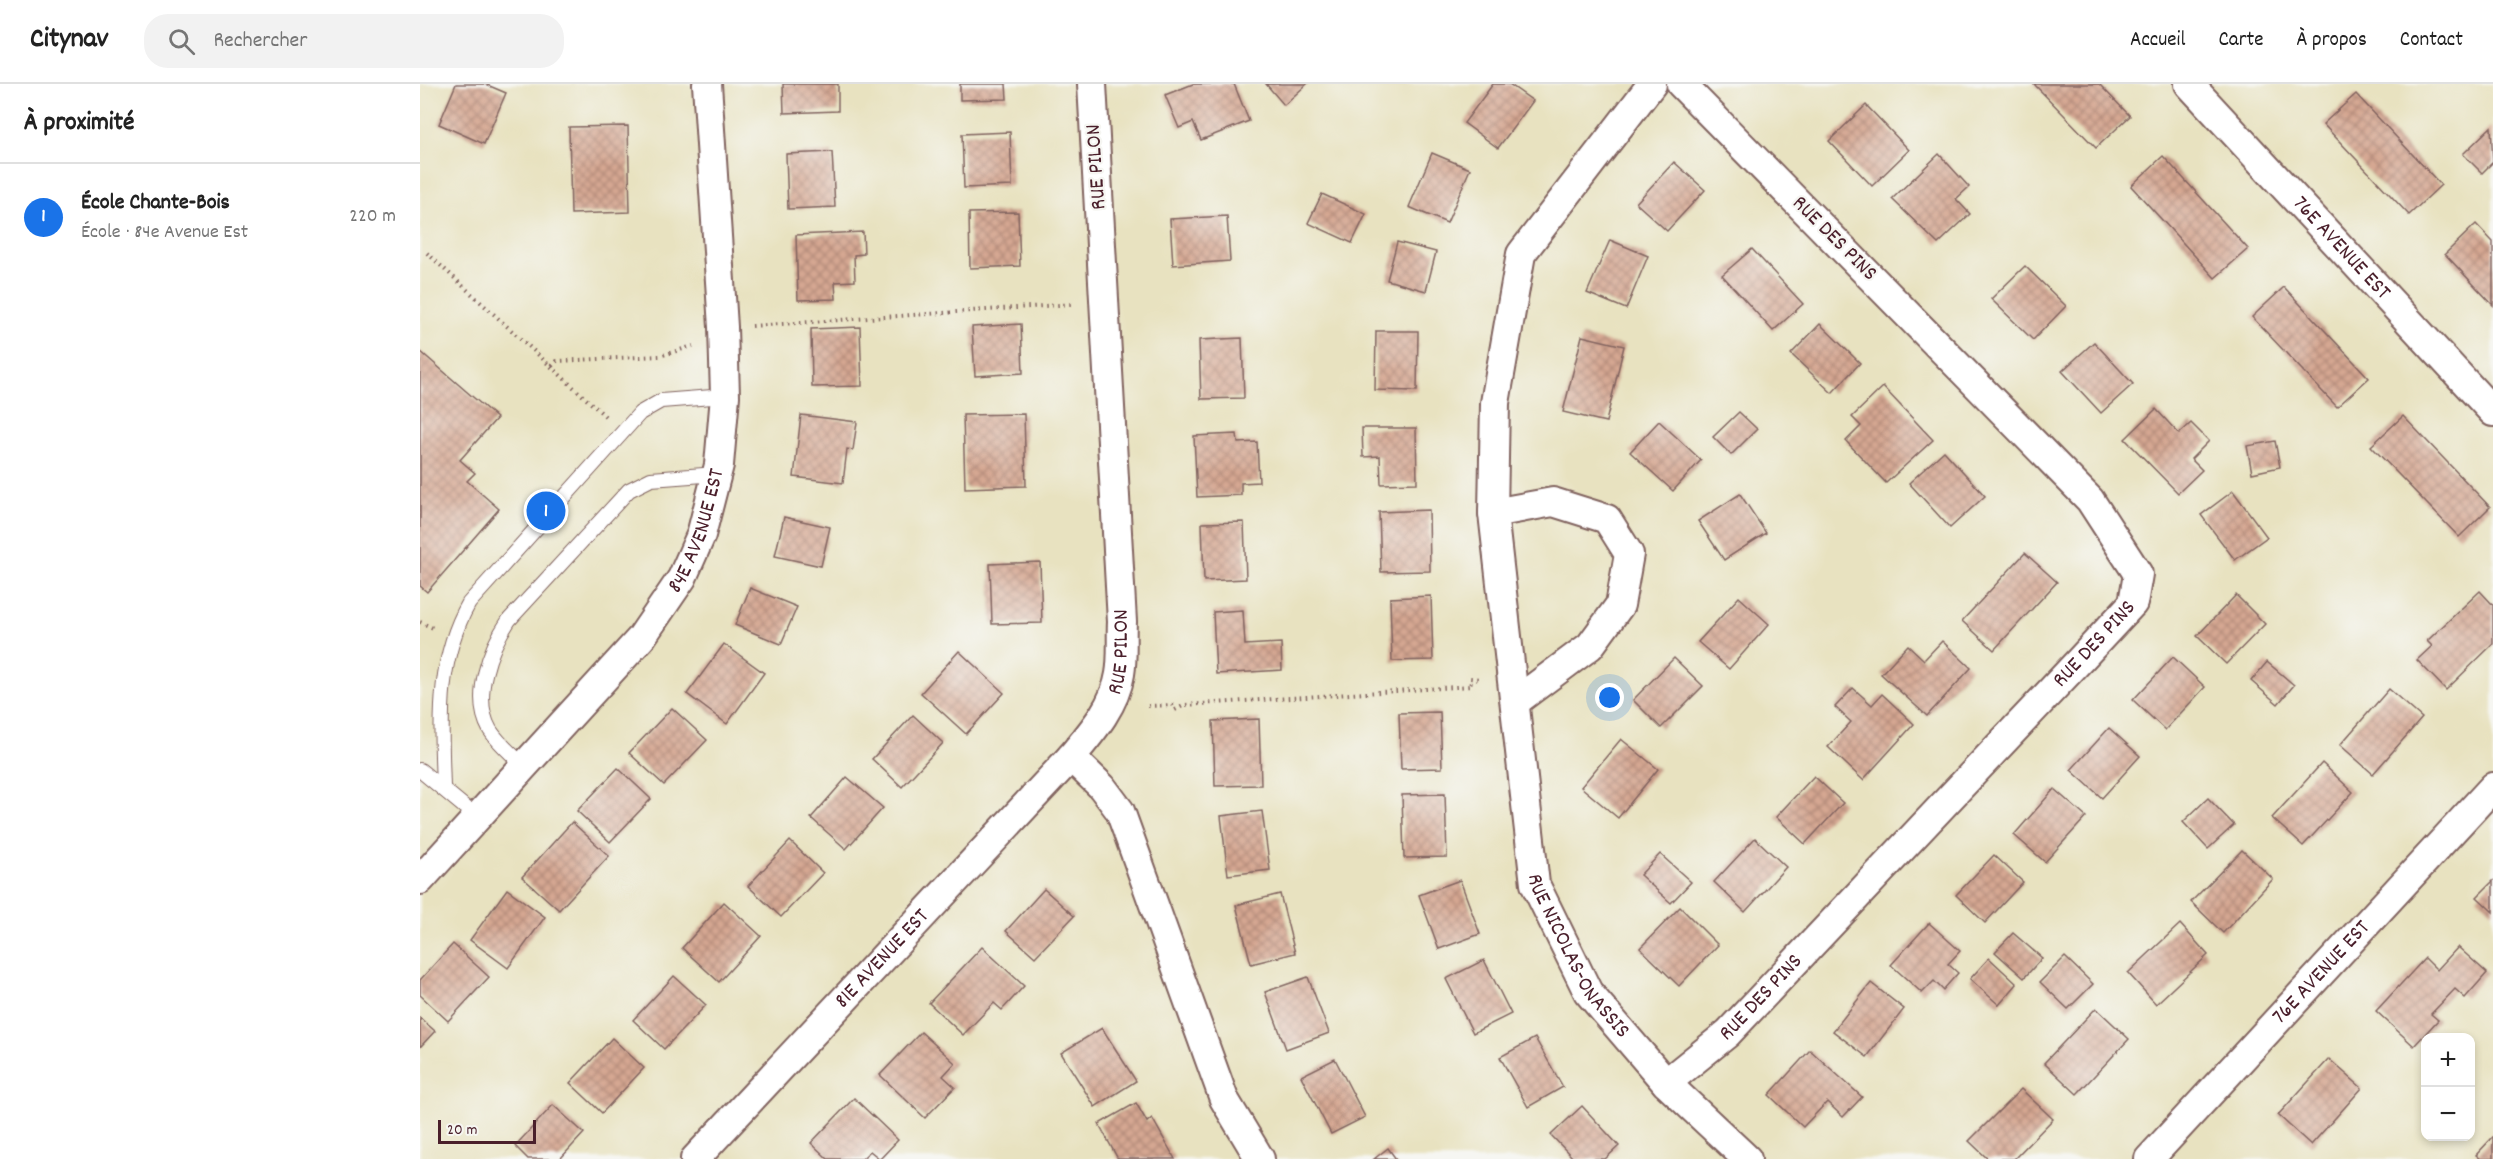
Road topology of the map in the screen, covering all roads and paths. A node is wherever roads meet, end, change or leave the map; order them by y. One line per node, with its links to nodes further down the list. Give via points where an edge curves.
1 (707, 84): 11 (street, 84E AVENUE EST)
2 (1092, 84): 21 (street, RUE PILON, via 1122,622 1121,662 1111,700)
3 (1652, 84): 15 (street, RUE NICOLAS-ONASSIS, via 1521,254 1495,403)
4 (1681, 84): 28 (street, RUE DES PINS, via 2090,500 2138,574 2133,603 2088,652 1728,1033)
5 (2189, 84): 12 (street, 76E AVENUE EST)
6 (427, 253): 10 (path)
7 (1074, 303): 8 (path)
8 (751, 326)
9 (697, 345): 10 (path, via 660,356 557,361)
10 (552, 366): 13 (path)
11 (725, 396): 14 (street, 84E AVENUE EST); 24 (lane, via 661,401 640,413 469,603 451,640 444,680)
12 (2493, 412)
13 (609, 419)
14 (717, 474): 22 (street, 84E AVENUE EST, via 701,535 669,600 641,638); 22 (lane, via 651,479 629,490 508,620 489,663 483,703 489,728)
15 (1493, 513): 19 (street, RUE NICOLAS-ONASSIS); 19 (street, via 1554,502 1607,519 1629,554 1620,605 1590,646)
16 (420, 622): 17 (path)
17 (436, 630)
18 (1486, 681): 20 (path, via 1470,678 1471,686 1185,705 1175,710 1172,705)
19 (1515, 702): 28 (street, RUE NICOLAS-ONASSIS, via 1535,884 1588,992)
20 (1148, 706)
21 (1071, 757): 29 (street, 81E AVENUE EST); 30 (street, via 1120,811 1224,1099)
22 (525, 767): 26 (street, 84E AVENUE EST)
23 (420, 770): 24 (lane)
24 (443, 787): 26 (lane)
25 (2493, 787): 32 (street, 76E AVENUE EST)
26 (478, 818): 27 (street, 84E AVENUE EST)
27 (420, 880)
28 (1666, 1083): 31 (street, RUE NICOLAS-ONASSIS)
29 (706, 1155)
30 (1260, 1159)
31 (1747, 1159)
32 (2149, 1159)

